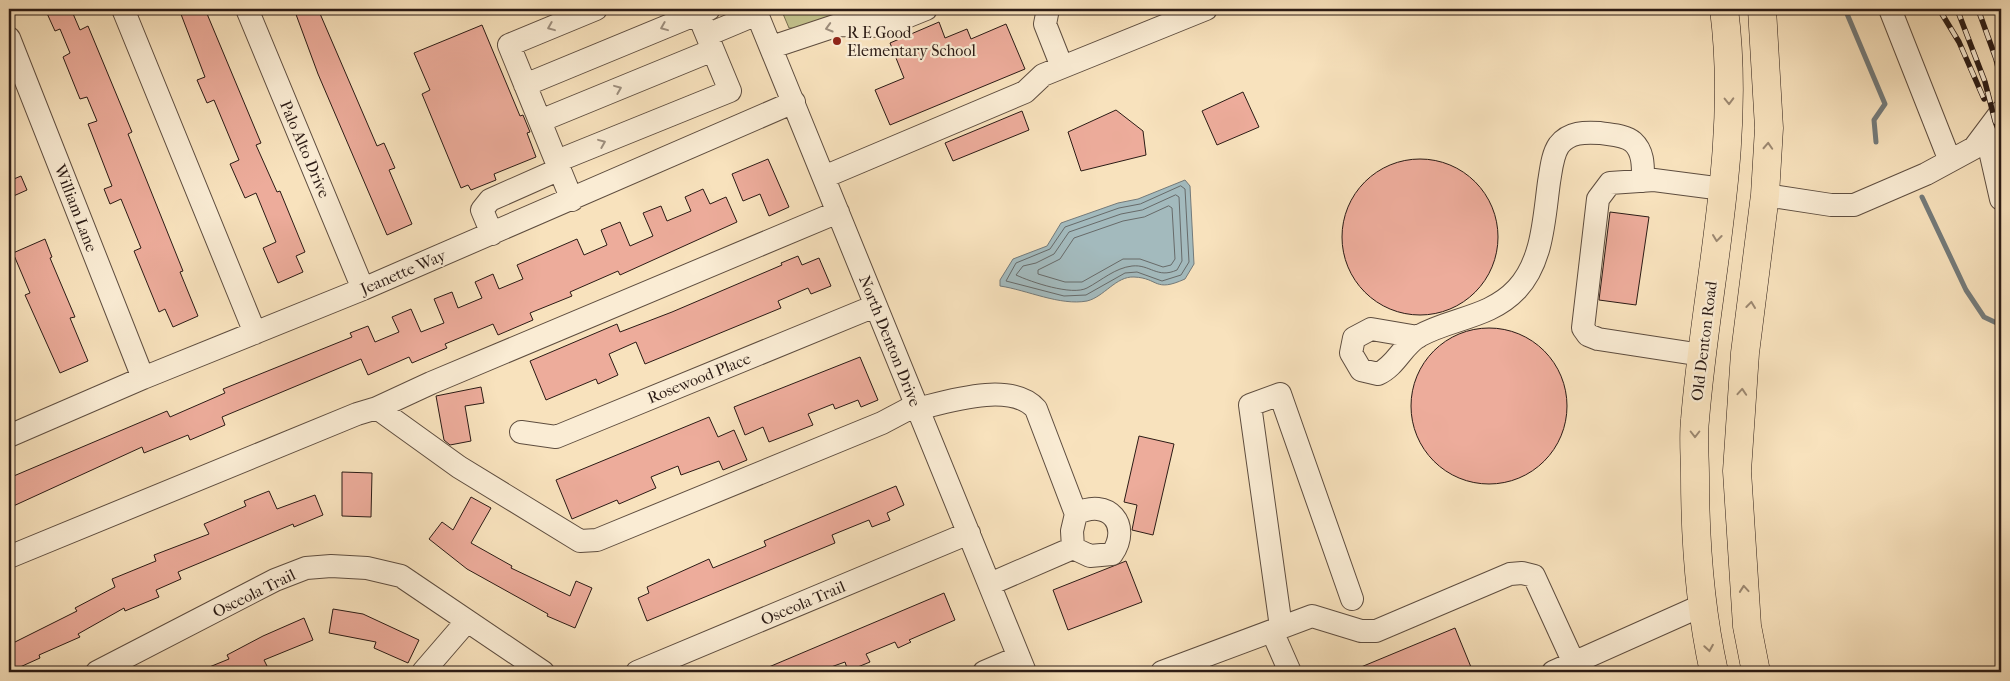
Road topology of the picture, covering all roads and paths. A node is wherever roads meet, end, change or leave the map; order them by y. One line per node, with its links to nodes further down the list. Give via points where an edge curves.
1 (123, 9): 33 (street)
2 (247, 9): 31 (street, Palo Alto Drive)
3 (596, 9): 16 (street, one-way to 16, via 509,44)
4 (926, 9): 14 (street, one-way to 14, via 884,26 838,26)
5 (1048, 9): 15 (street, via 1045,24)
6 (1206, 9): 15 (street)
7 (1724, 9): 25 (main road, Old Denton Road, one-way to 25, via 1730,118)
8 (1762, 9): 26 (main road, one-way to 8, via 1769,128)
9 (1890, 9): 21 (street)
10 (701, 10): 13 (street); 16 (street, one-way to 16)
11 (756, 11): 13 (street); 14 (street, North Denton Drive)
12 (9, 38): 36 (street, William Lane)
13 (710, 42): 19 (street, one-way to 13); 22 (street, one-way to 13, via 730,91)
14 (772, 47): 17 (street, North Denton Drive)
15 (1062, 67): 23 (street, via 1042,75 1025,92)
16 (525, 85): 19 (street)
17 (794, 102): 23 (street, North Denton Drive); 28 (street, Jeanette Way)
18 (2001, 112): 20 (street)
19 (540, 121): 22 (street)
20 (1986, 132): 21 (street, via 1974,148); 27 (street)
21 (1950, 161): 26 (street, via 1854,204 1832,205)
22 (558, 165): 28 (street); 30 (street, via 490,200 482,210)
23 (824, 177): 29 (street, North Denton Drive)
24 (1643, 181): 25 (street); 34 (street, via 1643,160 1632,141 1617,135 1590,132 1569,137 1558,146 1542,234 1533,264 1518,288 1503,302 1484,312); 35 (street, via 1610,183 1598,198 1583,328 1588,335 1598,339)
25 (1724, 189): 26 (main road); 35 (main road, Old Denton Road, one-way to 35)
26 (1765, 195): 61 (main road, one-way to 26, via 1747,626 1737,471 1745,354)
27 (2001, 199)
28 (572, 200): 30 (street, Jeanette Way)
29 (838, 212): 32 (street, North Denton Drive); 38 (street)
30 (492, 234): 31 (street, Jeanette Way)
31 (363, 289): 33 (street, Jeanette Way)
32 (874, 306): 37 (street, North Denton Drive); 39 (street, Rosewood Place, via 556,437)
33 (255, 333): 36 (street, Jeanette Way)
34 (1418, 337)
35 (1702, 356): 47 (main road, Old Denton Road, one-way to 47, via 1694,421 1695,540)
36 (143, 378): 40 (street, Jeanette Way)
37 (917, 407): 38 (street, via 597,540 580,541 459,467); 41 (street, via 964,397 1014,395 1029,400 1036,409); 42 (street, North Denton Drive)
38 (377, 408): 44 (street)
39 (521, 432)
40 (9, 436)
41 (1076, 514): 43 (street); 43 (street, via 1102,508 1110,513 1119,527 1120,542 1112,554 1090,556)
42 (969, 533): 45 (street, North Denton Drive); 55 (street, Osceola Trail)
43 (1073, 548): 45 (street)
44 (9, 557)
45 (990, 584): 50 (street, North Denton Drive)
46 (1352, 599): 49 (street, via 1280,394 1250,405)
47 (1703, 605): 51 (street); 60 (main road, Old Denton Road, one-way to 60)
48 (467, 621): 52 (street, Osceola Trail, via 401,576 367,568 306,568 275,580); 53 (street); 54 (street, Osceola Trail)
49 (1276, 629): 51 (street, via 1312,616 1361,631 1376,631 1510,574 1522,573 1534,576); 57 (street); 58 (street)
50 (1022, 665): 56 (street)
51 (1576, 668): 59 (street)
52 (97, 672)
53 (423, 672)
54 (543, 672)
55 (637, 672)
56 (984, 672)
57 (1162, 672)
58 (1290, 672)
59 (1553, 672)
60 (1714, 672)
61 (1756, 672)

